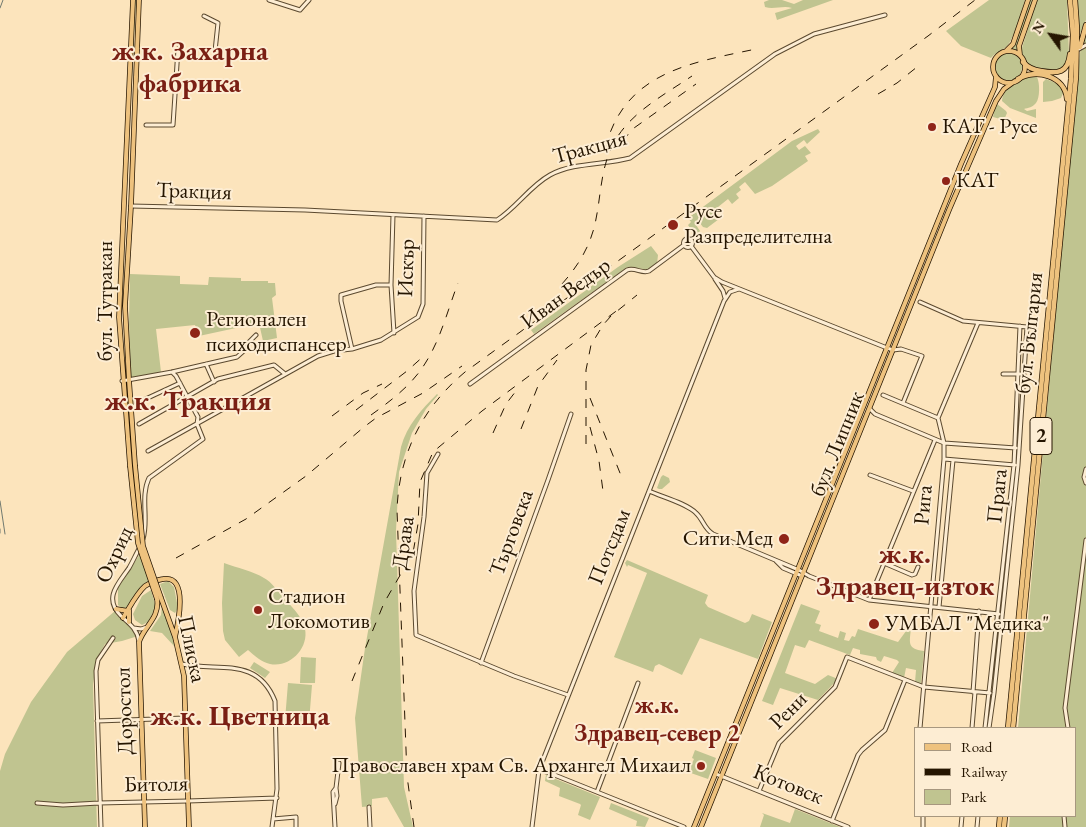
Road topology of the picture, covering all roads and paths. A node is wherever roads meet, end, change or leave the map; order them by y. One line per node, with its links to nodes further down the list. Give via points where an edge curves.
1 (133, 0): 24 (main road, бул. Тутракан)
2 (139, 0): 25 (main road, бул. Тутракан)
3 (270, 0): 4 (street, via 300,10)
4 (309, 0)
5 (1028, 0): 17 (main road, via 1013,44)
6 (1035, 0): 18 (main road, via 1019,46)
7 (1070, 0): 12 (highway, бул. България / 2)
8 (1075, 0): 19 (highway, бул. България / 2)
9 (885, 15): 31 (street, Тракция, via 814,34 792,44 630,158 588,164 552,174 497,220)
10 (204, 16): 16 (street, via 218,23)
11 (1086, 25): 15 (highway)
12 (1073, 35): 18 (highway, via 1069,61 1062,70 1053,73 1034,70); 22 (highway, бул. България / 2)
13 (1086, 45): 15 (street)
14 (178, 49): 23 (street, via 173,125)
15 (1079, 50): 19 (highway)
16 (215, 51)
17 (1005, 52): 18 (main road, via 1012,52); 20 (main road, via 999,54 993,63)
18 (1022, 59): 21 (main road, via 1023,73)
19 (1077, 68): 118 (highway, бул. България / 2)
20 (996, 76): 21 (main road, via 1002,82); 28 (main road, бул. Липник, via 995,87)
21 (1017, 80): 22 (highway, via 1033,74 1058,80 1066,92); 29 (main road, бул. Липник, via 1004,89 996,101)
22 (1067, 120): 117 (highway, бул. България / 2)
23 (146, 125)
24 (124, 200): 25 (main road); 26 (main road, бул. Тутракан)
25 (132, 200): 27 (main road, бул. Тутракан)
26 (124, 205): 27 (main road); 52 (main road, бул. Тутракан, via 119,317)
27 (131, 206): 30 (street, Тракция); 53 (main road, бул. Тутракан, via 125,306)
28 (943, 208): 29 (main road); 43 (main road, бул. Липник)
29 (949, 210): 45 (main road, бул. Липник)
30 (393, 215): 31 (street, Тракция); 35 (street)
31 (424, 216): 41 (street, Искър, via 423,304 418,317)
32 (684, 246): 33 (street); 33 (street, via 688,238); 56 (street, Иван Ведър, via 647,273 631,268 627,270)
33 (691, 246): 34 (street)
34 (714, 277): 36 (street); 37 (street, via 723,292)
35 (391, 285): 41 (street); 44 (street, via 376,285 341,295)
36 (739, 289): 37 (street, Потсдам, via 730,292); 43 (street)
37 (724, 301): 77 (street, Потсдам)
38 (920, 302): 39 (street, via 963,321)
39 (978, 323): 40 (street); 63 (street)
40 (1020, 326): 50 (street); 51 (street, Прага, via 1027,327)
41 (394, 334): 44 (street, Искър)
42 (256, 335): 46 (street, via 237,357)
43 (887, 348): 45 (street); 82 (main road, бул. Липник)
44 (352, 349): 48 (street, Искър, via 318,356)
45 (893, 350): 60 (street, via 901,349 922,356); 61 (main road, бул. Липник)
46 (206, 364): 47 (street); 54 (street)
47 (172, 372): 53 (street); 55 (street)
48 (285, 374): 54 (street, via 274,365); 65 (street, Искър)
49 (1003, 374): 50 (street)
50 (1018, 374): 51 (street); 68 (street)
51 (1024, 374): 68 (street, Прага)
52 (122, 380): 53 (street); 84 (main road, бул. Тутракан, bridge, via 138,543)
53 (129, 380): 84 (main road, бул. Тутракан, bridge, via 143,546)
54 (214, 382): 58 (street)
55 (180, 383): 58 (street); 59 (street)
56 (470, 384)
57 (883, 395): 60 (street)
58 (188, 396): 64 (street); 65 (street, via 198,417)
59 (137, 403)
60 (903, 403): 63 (street)
61 (870, 409): 66 (street); 83 (main road, бул. Липник)
62 (571, 414): 101 (street, Търговска)
63 (938, 418): 67 (street, Рига)
64 (139, 424)
65 (197, 424): 69 (street, Искър); 89 (street, Охрид, via 202,441 149,478 145,486 144,538 116,584 113,594)
66 (935, 440): 67 (street); 78 (street)
67 (944, 442): 68 (street); 71 (street, Рига)
68 (1017, 448): 73 (street, Прага)
69 (148, 451)
70 (438, 454): 101 (street, Драва, via 428,473 414,591 416,634)
71 (944, 459): 72 (street); 86 (street, Рига)
72 (953, 460): 73 (street); 87 (street)
73 (1016, 465): 92 (street, Прага)
74 (1086, 469): 76 (street)
75 (870, 475): 78 (street)
76 (1086, 483)
77 (649, 491): 82 (street, via 693,510 713,534); 109 (street, Потсдам)
78 (913, 491): 80 (street)
79 (1086, 540): 119 (street, via 1065,708)
80 (884, 563): 81 (street, via 912,575); 85 (street)
81 (918, 567)
82 (798, 572): 83 (street); 122 (main road, бул. Липник)
83 (803, 574): 85 (street); 123 (main road, бул. Липник)
84 (159, 599): 93 (main road, Плиска); 96 (main road, Доростол, via 157,613)
85 (869, 600): 86 (street)
86 (931, 607): 87 (street); 105 (street, Рига)
87 (939, 607): 90 (street)
88 (129, 609): 89 (main road); 91 (main road, via 148,584 166,578 177,584); 94 (main road); 95 (main road)
89 (116, 610): 94 (street, Охрид)
90 (979, 611): 92 (street); 106 (street)
91 (180, 614): 93 (main road); 98 (main road)
92 (1000, 614): 107 (street); 108 (street, Прага)
93 (168, 616): 98 (main road, Плиска)
94 (123, 618): 95 (street, Охрид)
95 (129, 622): 97 (street, Охрид)
96 (148, 627): 97 (street); 100 (main road, Доростол)
97 (134, 628): 100 (street, Охрид)
98 (175, 637): 102 (main road, Плиска)
99 (113, 638): 112 (street, via 98,660)
100 (140, 642): 111 (main road, Доростол)
101 (481, 663): 109 (street)
102 (182, 664): 110 (main road, Плиска); 126 (street, via 246,670 258,676 269,688 275,701)
103 (905, 680): 105 (street); 124 (street, Рени, via 847,657 835,687 779,743); 133 (street, via 885,730 858,755)
104 (638, 683): 125 (street)
105 (924, 687): 106 (street); 113 (street, Рига)
106 (974, 692): 107 (street); 114 (street)
107 (989, 693): 108 (street); 115 (street)
108 (994, 693): 116 (street, Прага)
109 (568, 695): 121 (street, Потсдам)
110 (185, 718): 111 (street); 128 (main road, Плиска)
111 (142, 720): 112 (street); 127 (main road, Доростол)
112 (97, 721): 130 (street)
113 (920, 727)
114 (972, 727)
115 (987, 727)
116 (987, 727)
117 (1008, 727)
118 (1013, 727)
119 (1068, 727)
120 (339, 763): 139 (street, via 336,788 332,792)
121 (539, 770): 125 (street); 141 (street, Потсдам)
122 (716, 774): 123 (street, Котовск); 143 (main road, бул. Липник)
123 (722, 776): 124 (street, Котовск); 144 (main road, бул. Липник)
124 (759, 791): 133 (street, Котовск)
125 (597, 792): 142 (street)
126 (276, 798): 128 (street, Битоля); 132 (street)
127 (144, 801): 128 (street, Битоля); 130 (street, Битоля); 135 (main road, Доростол)
128 (188, 802): 136 (main road, Плиска)
129 (37, 803): 130 (street, Битоля, via 63,806)
130 (100, 803): 134 (street)
131 (369, 807): 140 (street)
132 (273, 819): 137 (street); 138 (street, via 296,817)
133 (832, 821): 145 (street, Котовск)
134 (101, 827)
135 (145, 827)
136 (189, 827)
137 (272, 827)
138 (296, 827)
139 (335, 827)
140 (370, 827)
141 (532, 827)
142 (684, 827)
143 (694, 827)
144 (701, 827)
145 (848, 827)

